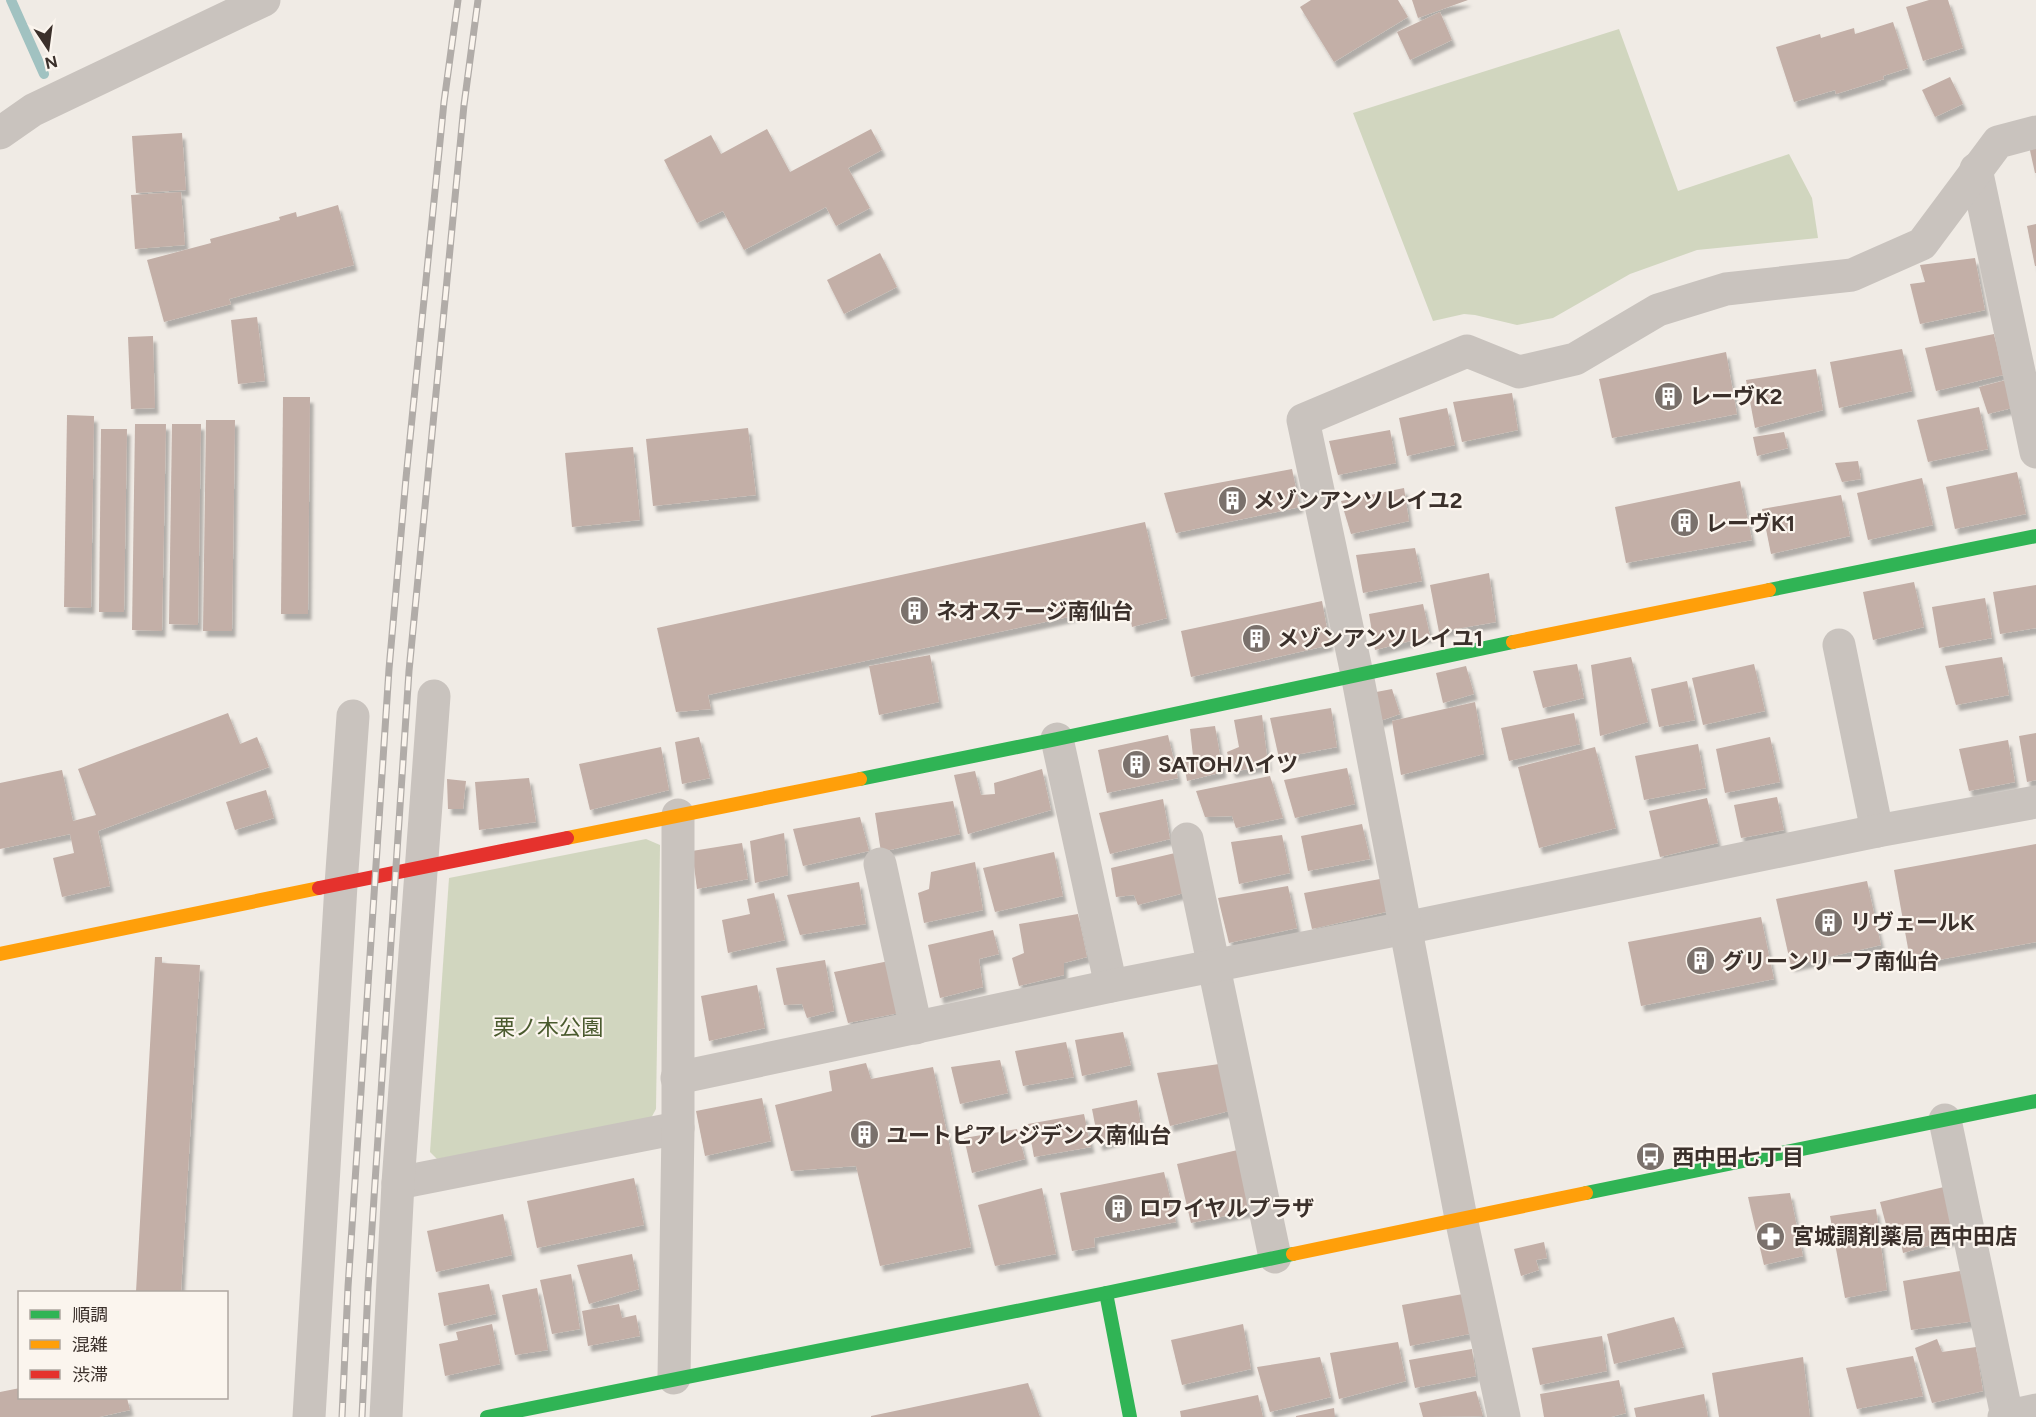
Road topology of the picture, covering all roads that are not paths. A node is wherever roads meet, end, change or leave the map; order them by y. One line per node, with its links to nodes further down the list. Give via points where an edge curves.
1 (254, 2): 3 (street, via 33,110)
2 (2036, 132): 4 (street, via 1998,142)
3 (0, 133)
4 (1976, 169): 5 (street); 8 (street, via 1922,244 1852,275 1726,289 1658,310 1575,359 1519,372 1467,351 1304,420)
5 (2036, 452)
6 (2036, 536): 8 (street)
7 (1839, 645): 14 (street)
8 (1356, 674): 11 (street); 19 (street)
9 (435, 696): 17 (street)
10 (353, 716): 18 (street)
11 (1057, 739): 13 (street); 22 (street)
12 (2036, 802): 14 (street)
13 (678, 815): 17 (street); 24 (street)
14 (1877, 831): 19 (street)
15 (1187, 839): 21 (street)
16 (880, 864): 23 (street)
17 (421, 867): 18 (street); 28 (street)
18 (341, 885): 20 (street); 34 (street)
19 (1405, 928): 21 (street); 29 (street)
20 (0, 954)
21 (1213, 966): 22 (street); 30 (street)
22 (1111, 986): 23 (street)
23 (916, 1028): 24 (street)
24 (677, 1078): 27 (street)
25 (2036, 1101): 26 (street)
26 (1945, 1120): 29 (street); 33 (street)
27 (678, 1128): 28 (street); 32 (street)
28 (398, 1183): 35 (street)
29 (1461, 1218): 30 (street); 38 (street)
30 (1275, 1257): 31 (street)
31 (1106, 1293): 32 (street); 37 (street)
32 (674, 1378): 36 (street)
33 (2016, 1415)
34 (309, 1417)
35 (386, 1417)
36 (487, 1417)
37 (1130, 1417)
38 (1504, 1417)

